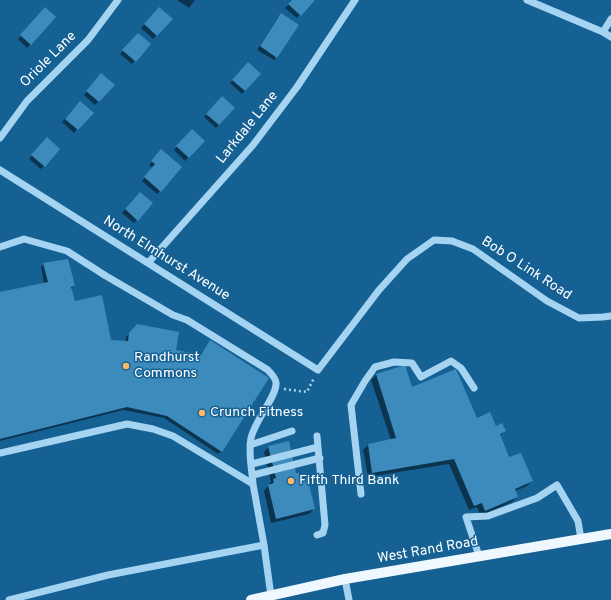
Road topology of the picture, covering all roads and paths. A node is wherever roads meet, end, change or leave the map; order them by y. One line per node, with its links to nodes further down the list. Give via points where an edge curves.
1 (118, 0): 7 (street, Oriole Lane, via 88,40 27,101)
2 (355, 0): 10 (street, Larkdale Lane, via 297,87 253,145)
3 (527, 0): 5 (street)
4 (611, 18): 5 (street)
5 (603, 32): 6 (street)
6 (611, 37)
7 (0, 138)
8 (0, 170): 10 (street, North Elmhurst Avenue)
9 (0, 246): 14 (street, via 24,239 67,251 268,370 277,381)
10 (148, 263): 12 (street, North Elmhurst Avenue)
11 (611, 316): 12 (street, Bob O Link Road, via 579,318 547,301 473,249 452,241 434,240 407,259 379,290)
12 (318, 370): 14 (path, via 307,392)
13 (474, 388): 24 (street, via 461,368 451,361 421,378 412,363 394,362 375,367 351,405)
14 (275, 389): 17 (street, via 255,425)
15 (292, 432): 17 (street)
16 (317, 436): 18 (street)
17 (250, 445): 21 (street)
18 (318, 447): 20 (street); 21 (street)
19 (0, 453): 23 (street, via 127,424 173,436)
20 (320, 458): 22 (street); 26 (street, via 325,525 323,533)
21 (252, 464): 22 (street)
22 (253, 475): 23 (street)
23 (253, 484): 28 (street)
24 (361, 494)
25 (611, 534): 27 (main road, West Rand Road)
26 (317, 535)
27 (582, 539): 29 (main road, West Rand Road); 29 (street, via 578,520 557,485 537,498 488,516 466,517)
28 (264, 545): 31 (street); 32 (street, via 108,575)
29 (479, 556): 30 (main road, West Rand Road)
30 (345, 579): 31 (main road, West Rand Road); 34 (street)
31 (271, 596): 33 (main road, West Rand Road)
32 (9, 600)
33 (251, 600)
34 (349, 600)

